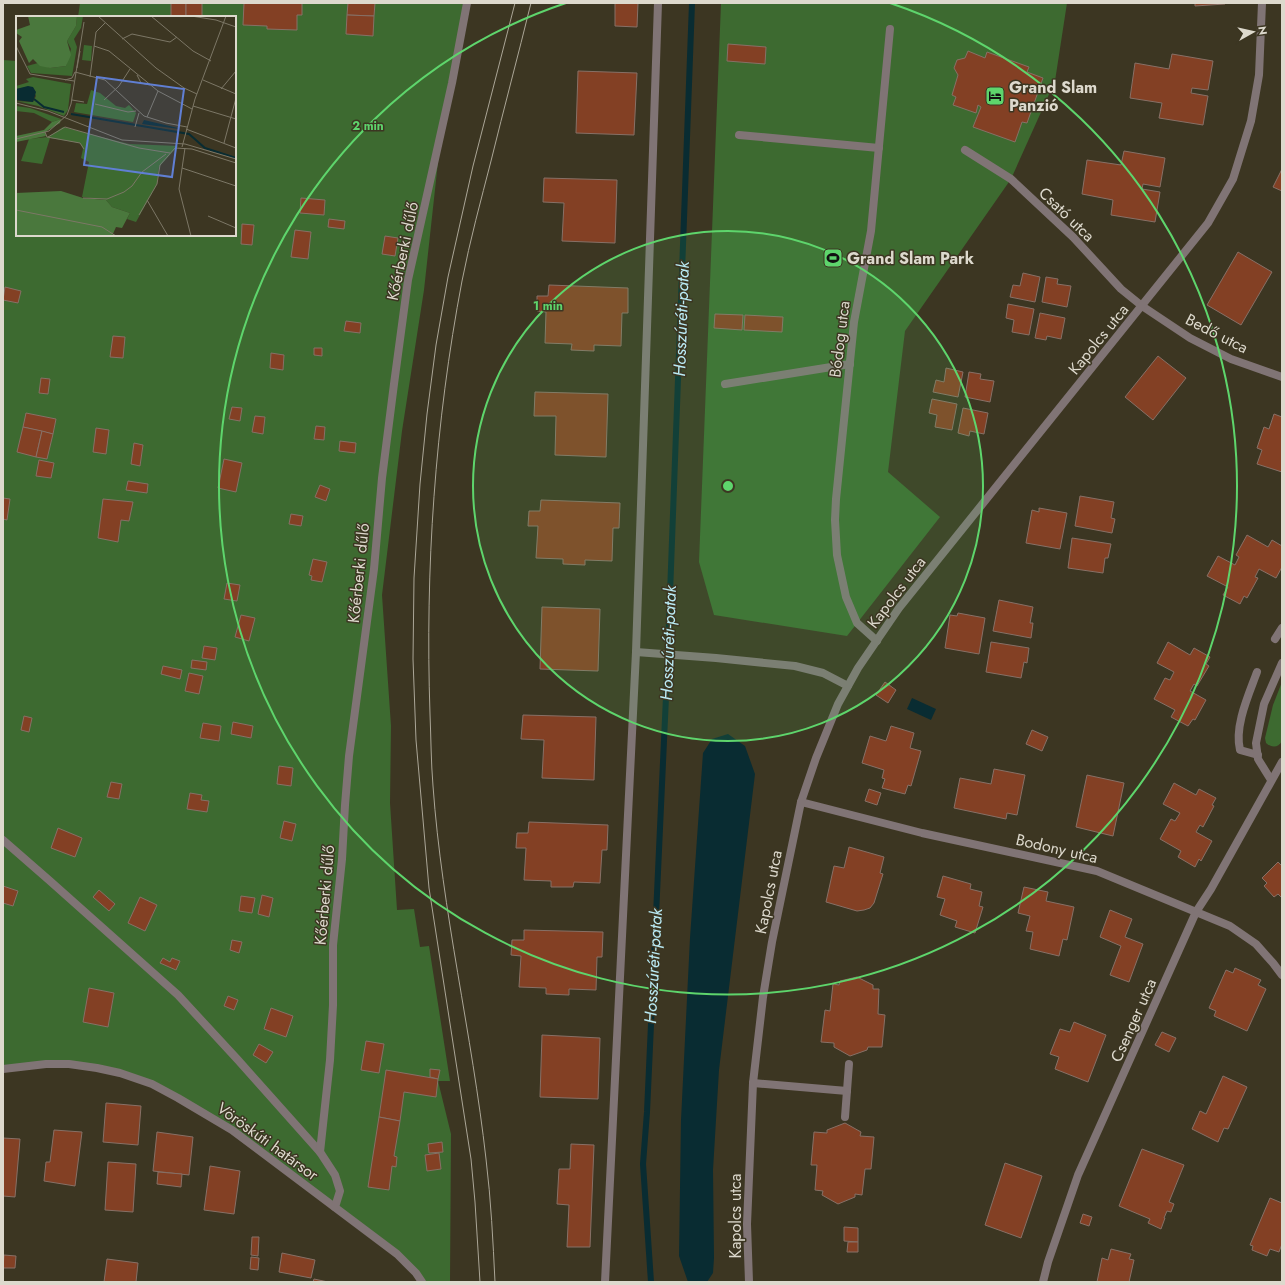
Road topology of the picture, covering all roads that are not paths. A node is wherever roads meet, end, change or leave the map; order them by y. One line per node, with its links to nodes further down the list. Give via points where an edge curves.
1 (467, 3): 31 (street, Kőérberki dűlő, via 408,280 394,384 374,569 349,756 333,945 330,1060)
2 (658, 3): 15 (street)
3 (1262, 3): 8 (street, Kapolcs utca, via 1258,75 1251,121 1234,179 1208,223)
4 (890, 29): 6 (street, Bódog utca)
5 (739, 135): 6 (street)
6 (878, 148): 9 (street, Bódog utca, via 871,231 854,322)
7 (965, 150): 8 (street, Csató utca, via 1010,179 1073,236 1121,290)
8 (1142, 306): 10 (street, Bedő utca, via 1190,338 1231,359); 14 (street, Kapolcs utca, via 899,608)
9 (850, 364): 11 (street); 14 (street, Bódog utca, via 836,499 837,554 846,597 857,623)
10 (1282, 377)
11 (725, 384)
12 (1282, 628): 13 (street)
13 (1275, 638)
14 (877, 641): 18 (street, Kapolcs utca)
15 (636, 652): 18 (street, via 795,666 823,673); 34 (street)
16 (1282, 663): 19 (street, via 1264,704 1256,743)
17 (1257, 672): 19 (street, via 1238,736 1240,750)
18 (848, 686): 22 (street, Kapolcs utca, via 816,758)
19 (1258, 755): 21 (street)
20 (1282, 762): 21 (street, Csenger utca)
21 (1271, 780): 24 (street, Csenger utca)
22 (801, 802): 24 (street, Bodony utca, via 922,833 1097,871); 28 (street, Kapolcs utca, via 764,989)
23 (3, 840): 31 (street, via 178,995)
24 (1196, 912): 25 (street, Bodony utca, via 1230,926 1256,944); 36 (street, Csenger utca, via 1078,1176)
25 (1282, 975)
26 (849, 1064): 29 (street)
27 (3, 1069): 32 (street, Vöröskúti határsor, via 69,1064 120,1073 152,1084 232,1130)
28 (753, 1084): 29 (street); 35 (street, Kapolcs utca, via 747,1224)
29 (847, 1091): 30 (street)
30 (845, 1117)
31 (320, 1152): 32 (street, via 335,1175 340,1191)
32 (334, 1207): 33 (street, Vöröskúti határsor, via 397,1254)
33 (422, 1282)
34 (605, 1282)
35 (749, 1282)
36 (1043, 1282)

